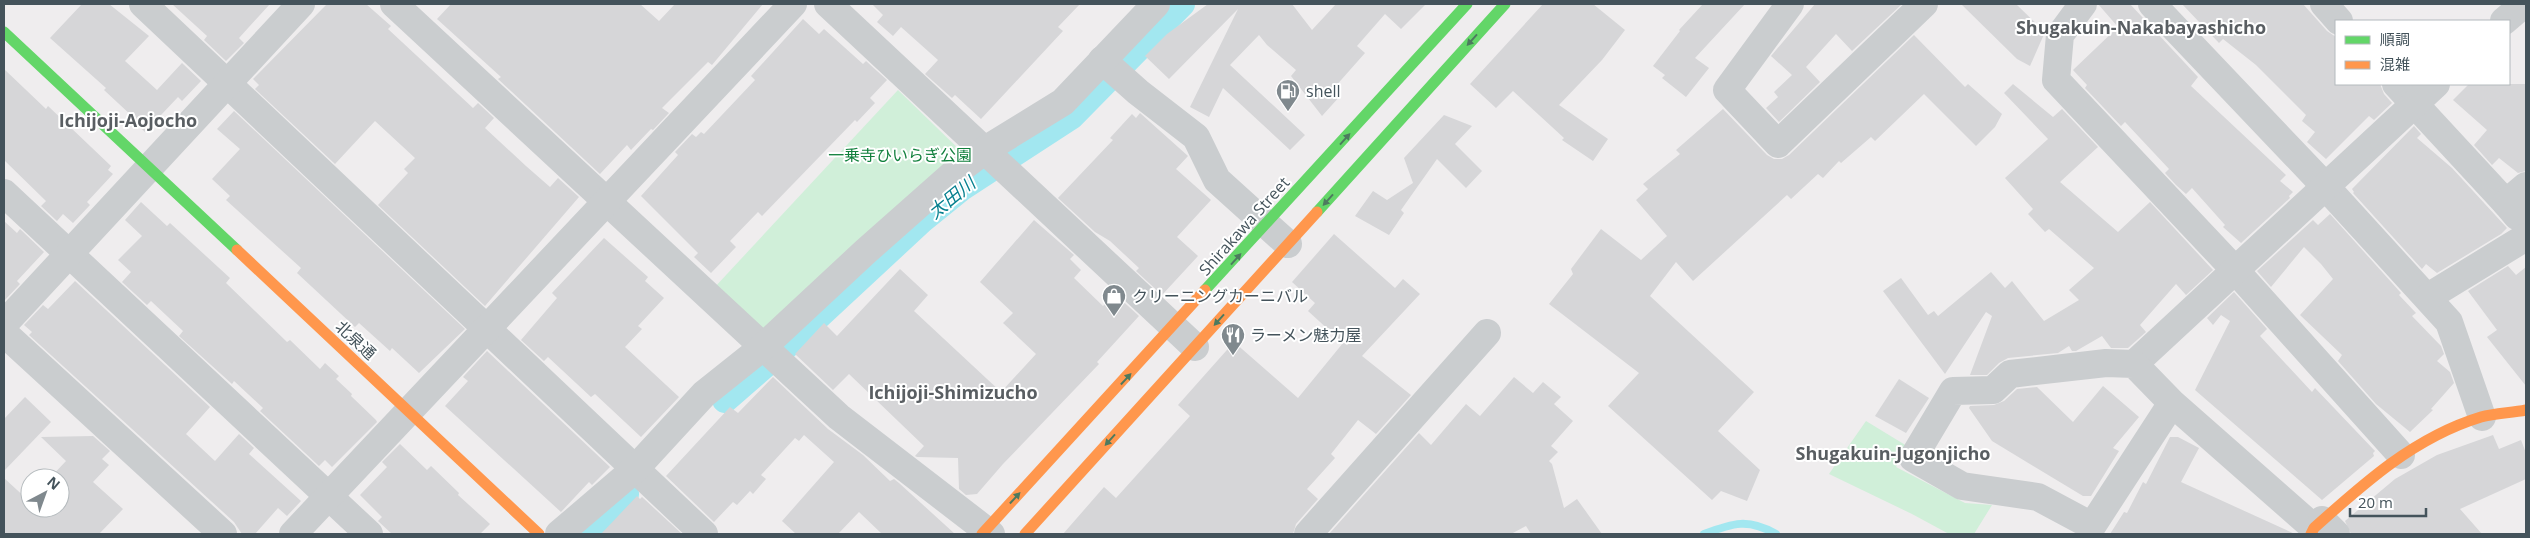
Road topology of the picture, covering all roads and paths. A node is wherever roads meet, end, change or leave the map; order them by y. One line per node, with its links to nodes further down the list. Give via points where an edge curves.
1 (143, 4): 19 (street)
2 (301, 4): 19 (street)
3 (394, 4): 28 (street)
4 (793, 4): 28 (street)
5 (828, 4): 23 (street)
6 (1156, 4): 18 (street)
7 (1468, 4): 29 (street, Shirakawa Street, one-way to 7)
8 (1505, 4): 32 (street, one-way to 32)
9 (1790, 4): 10 (street, via 1728,90 1778,144)
10 (1924, 4)
11 (2082, 4): 34 (street, via 2060,35 2056,80)
12 (2152, 4): 25 (street)
13 (2324, 4): 15 (street)
14 (2524, 4): 16 (street)
15 (2338, 20)
16 (2505, 20)
17 (4, 32): 24 (street, 北泉通)
18 (1102, 60): 23 (street, via 1063,102); 29 (street, via 1196,137 1217,180)
19 (227, 84): 24 (street); 38 (street)
20 (2397, 85): 22 (street)
21 (2435, 85): 22 (street)
22 (2415, 104): 25 (street); 27 (street)
23 (985, 150): 37 (street); 42 (street, via 865,252)
24 (150, 169): 33 (street); 46 (street, 北泉通)
25 (2325, 186): 34 (street); 35 (street)
26 (4, 193): 33 (street)
27 (2516, 195): 30 (street)
28 (606, 201): 38 (street); 42 (street)
29 (1267, 225): 32 (street); 37 (street, Shirakawa Street, one-way to 29)
30 (2526, 226)
31 (2526, 237): 35 (street)
32 (1288, 244): 41 (street, one-way to 41)
33 (68, 256): 36 (street); 50 (street)
34 (2234, 269): 43 (street); 48 (street)
35 (2428, 297): 47 (street, via 2449,322)
36 (4, 324)
37 (1174, 327): 41 (street); 52 (street, Shirakawa Street, one-way to 37)
38 (486, 328): 46 (street); 49 (street)
39 (4, 333): 53 (street)
40 (1487, 333): 60 (street)
41 (1195, 347): 59 (street, one-way to 59)
42 (772, 355): 49 (street, via 704,394); 52 (street, via 839,417)
43 (2134, 364): 44 (street); 44 (street, via 2106,363 2010,374 1993,390 1953,391 1913,458 1962,486 2038,497 2092,526)
44 (2172, 403): 51 (street)
45 (2526, 410): 47 (street)
46 (408, 411): 50 (street); 56 (street, 北泉通)
47 (2482, 417): 48 (street, via 2455,426)
48 (2401, 455): 51 (street)
49 (635, 469): 57 (street); 58 (street)
50 (328, 497): 54 (street); 55 (street)
51 (2321, 529)
52 (986, 533)
53 (223, 534)
54 (293, 534)
55 (369, 534)
56 (539, 534)
57 (559, 534)
58 (704, 534)
59 (1025, 534)
60 (1308, 534)

